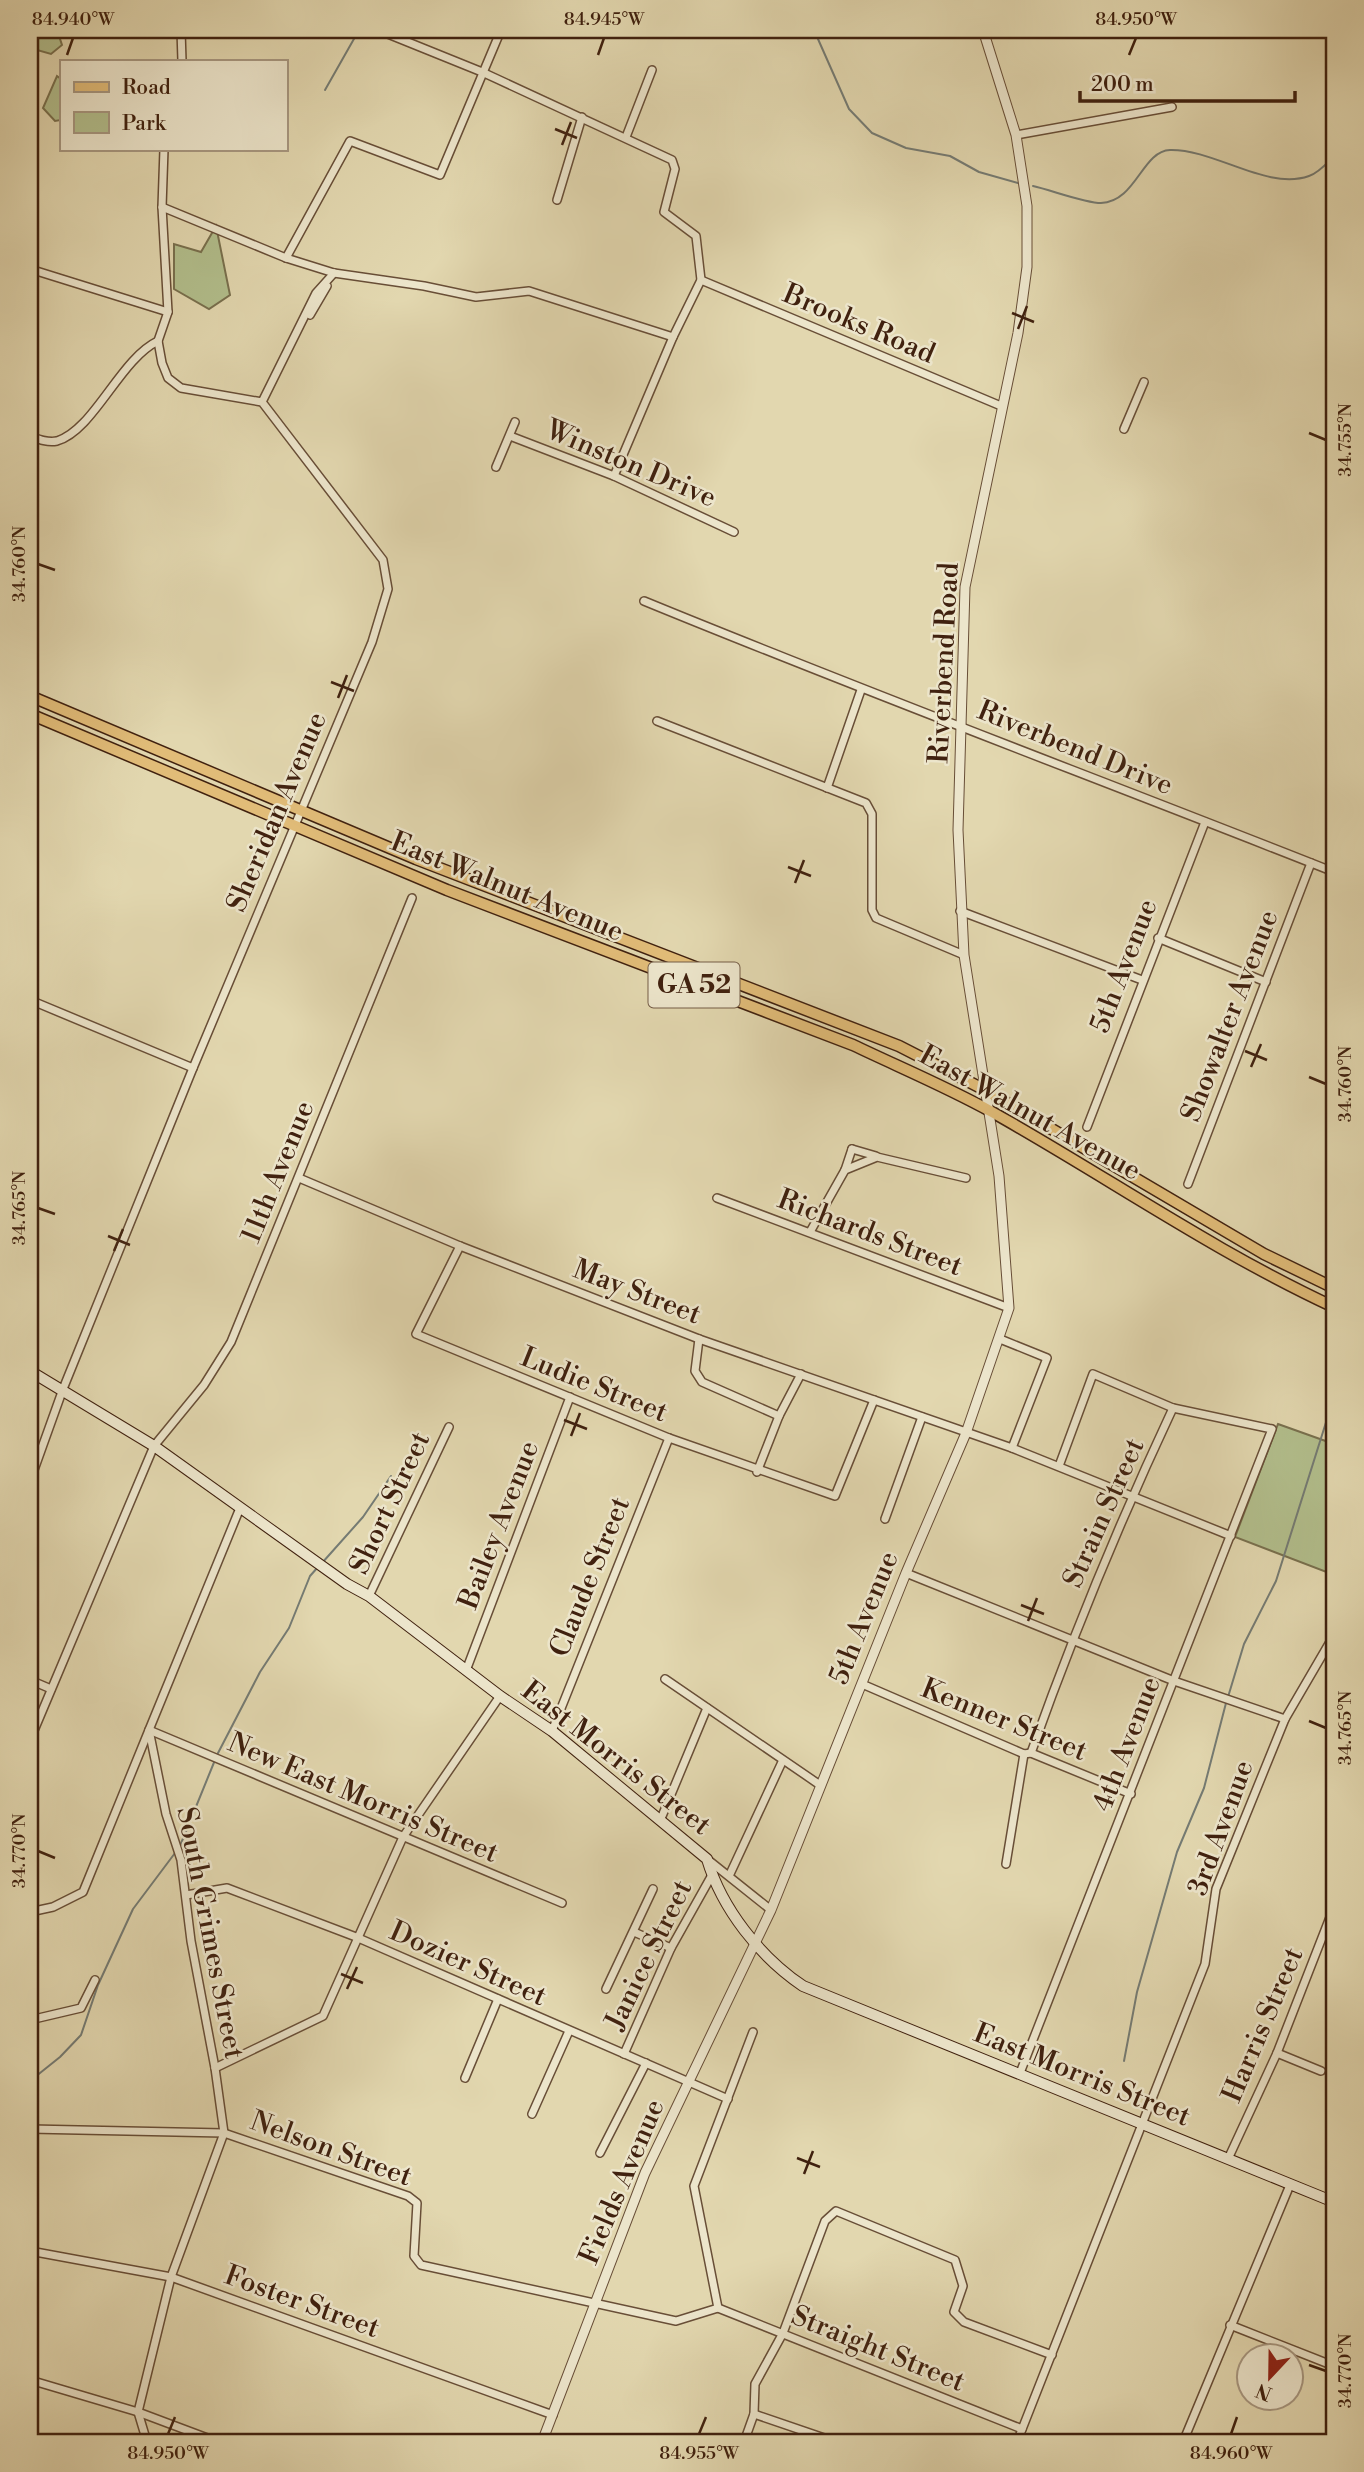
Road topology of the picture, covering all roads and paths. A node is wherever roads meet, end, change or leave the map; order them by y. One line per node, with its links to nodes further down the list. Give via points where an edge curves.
1 (181, 30): 5 (street)
2 (378, 30): 7 (street)
3 (501, 30): 7 (street)
4 (983, 30): 10 (street, Riverbend Road)
5 (182, 60)
6 (652, 70): 11 (street)
7 (482, 72): 9 (street); 15 (street, via 440,174 349,141)
8 (1172, 107): 10 (street)
9 (583, 117): 11 (street); 13 (street)
10 (1016, 135): 24 (street, Riverbend Road, via 1027,206 1027,267)
11 (626, 136): 18 (street, via 672,160 675,169 664,212 696,236)
12 (164, 150): 14 (street)
13 (556, 200)
14 (162, 207): 15 (street); 19 (street)
15 (286, 258): 17 (street)
16 (30, 269): 19 (street)
17 (334, 273): 20 (street, via 475,298 529,291); 23 (street)
18 (701, 281): 20 (street); 24 (street, Brooks Road)
19 (168, 312): 21 (street)
20 (673, 337): 30 (street)
21 (158, 341): 23 (street, via 168,378 181,388); 27 (street, via 142,348 94,410 66,436 46,441)
22 (1144, 382): 26 (street)
23 (262, 402): 39 (street, Sheridan Avenue, via 383,560 388,589 372,642)
24 (1001, 406): 37 (street, Riverbend Road, via 965,587)
25 (515, 422): 28 (street)
26 (1124, 429)
27 (30, 436)
28 (510, 436): 29 (street); 30 (street, Winston Drive)
29 (496, 467)
30 (614, 476): 31 (street, Winston Drive)
31 (734, 532)
32 (644, 601): 33 (street, Riverbend Drive)
33 (861, 690): 37 (street, Riverbend Drive); 38 (street)
34 (30, 696): 39 (main road, East Walnut Avenue / GA 52)
35 (30, 714): 41 (main road, East Walnut Avenue / GA 52)
36 (657, 721): 38 (street)
37 (962, 726): 40 (street, Riverbend Drive); 45 (street, Riverbend Road)
38 (827, 788): 49 (street, via 870,808 872,910 876,918)
39 (300, 809): 41 (street, Sheridan Avenue); 46 (main road, East Walnut Avenue / GA 52)
40 (1205, 822): 42 (street, Riverbend Drive); 48 (street, 5th Avenue)
41 (293, 825): 47 (main road, East Walnut Avenue / GA 52); 53 (street, Sheridan Avenue)
42 (1311, 863): 43 (street, Riverbend Drive); 51 (street, Showalter Avenue)
43 (1334, 872)
44 (412, 898): 61 (street, 11th Avenue)
45 (960, 911): 49 (street, Riverbend Road); 50 (street)
46 (566, 917): 47 (main road); 54 (main road, East Walnut Avenue / GA 52, via 898,1046)
47 (559, 934): 55 (main road, East Walnut Avenue / GA 52, via 853,1045)
48 (1158, 938): 50 (street, 5th Avenue); 51 (street)
49 (964, 955): 54 (street, Riverbend Road)
50 (1142, 980): 56 (street, 5th Avenue)
51 (1266, 982): 63 (street, Showalter Avenue)
52 (30, 1000): 53 (street)
53 (193, 1068): 74 (street, Sheridan Avenue)
54 (987, 1091): 55 (street, Riverbend Road); 67 (main road, East Walnut Avenue / GA 52, via 1264,1254)
55 (991, 1112): 68 (main road, East Walnut Avenue / GA 52, via 1243,1261); 69 (street, Riverbend Road)
56 (1087, 1127)
57 (852, 1149): 58 (street); 59 (street); 60 (street)
58 (877, 1157): 59 (street); 62 (street)
59 (859, 1164): 60 (street)
60 (845, 1170): 65 (street)
61 (299, 1178): 66 (street, May Street); 83 (street, 11th Avenue, via 231,1342 204,1385)
62 (966, 1178)
63 (1188, 1184)
64 (717, 1198): 65 (street, Richards Street)
65 (810, 1232): 69 (street, Richards Street)
66 (460, 1246): 70 (street, May Street); 75 (street, Ludie Street, via 416,1334)
67 (1334, 1288)
68 (1334, 1307)
69 (1009, 1308): 71 (street, 5th Avenue)
70 (699, 1339): 73 (street, May Street); 78 (street, via 695,1371 702,1382)
71 (1000, 1339): 81 (street, 5th Avenue); 84 (street, via 1047,1358)
72 (30, 1371): 74 (main road, East Morris Street)
73 (801, 1374): 76 (street, May Street); 78 (street)
74 (63, 1389): 83 (main road, East Morris Street); 87 (street, Sheridan Avenue)
75 (570, 1397): 82 (street, Ludie Street); 96 (street, Bailey Avenue)
76 (874, 1400): 79 (street, May Street); 86 (street, Ludie Street, via 835,1496)
77 (1173, 1408): 85 (street, via 1093,1374); 88 (street, Strain Street); 91 (street, 4th Avenue, via 1272,1429)
78 (779, 1416): 86 (street)
79 (922, 1417): 81 (street, May Street); 90 (street)
80 (449, 1427): 93 (street, Short Street)
81 (966, 1433): 84 (street, May Street); 92 (street, 5th Avenue)
82 (668, 1438): 86 (street, Ludie Street); 106 (street, Claude Street)
83 (154, 1446): 89 (main road, East Morris Street); 101 (street, 11th Avenue)
84 (1012, 1448): 85 (street, May Street)
85 (1059, 1466): 88 (street, May Street)
86 (757, 1472)
87 (30, 1481)
88 (1131, 1497): 91 (street, May Street); 95 (street, Strain Street)
89 (240, 1508): 93 (main road, East Morris Street); 105 (street)
90 (885, 1519)
91 (1231, 1536): 99 (street, 4th Avenue)
92 (906, 1573): 95 (street); 100 (street, 5th Avenue)
93 (369, 1597): 96 (main road, East Morris Street)
94 (1334, 1635): 104 (street, 3rd Avenue)
95 (1072, 1639): 99 (street); 108 (street, Strain Street)
96 (467, 1668): 102 (main road, East Morris Street)
97 (665, 1679): 103 (street)
98 (30, 1680): 101 (street)
99 (1174, 1681): 104 (street); 111 (street, 4th Avenue)
100 (862, 1684): 108 (street, Kenner Street); 110 (street, 5th Avenue)
101 (51, 1689): 107 (street, 11th Avenue)
102 (500, 1696): 106 (main road, East Morris Street); 113 (street)
103 (707, 1708): 109 (street); 112 (street)
104 (1285, 1719): 144 (street, 3rd Avenue, via 1216,1889 1205,1964)
105 (149, 1730): 113 (street, New East Morris Street); 119 (street, South Grimes Street); 123 (street, via 83,1892)
106 (552, 1731): 112 (main road, East Morris Street)
107 (30, 1740)
108 (1027, 1754): 111 (street, Kenner Street); 115 (street, Strain Street)
109 (782, 1762): 110 (street); 116 (street)
110 (820, 1785): 122 (street, 5th Avenue)
111 (1131, 1794): 139 (street, 4th Avenue)
112 (660, 1821): 114 (main road, East Morris Street)
113 (403, 1838): 120 (street, New East Morris Street); 125 (street)
114 (708, 1859): 116 (street); 117 (main road, East Morris Street)
115 (1006, 1864)
116 (730, 1874): 122 (street)
117 (712, 1875): 126 (main road, East Morris Street); 127 (street, Janice Street)
118 (653, 1889): 124 (street)
119 (186, 1895): 125 (street, Dozier Street, via 227,1888); 137 (street, South Grimes Street)
120 (562, 1903)
121 (1334, 1906): 134 (street, Harris Street)
122 (771, 1910): 126 (street, 5th Avenue)
123 (30, 1912)
124 (634, 1932): 127 (street); 129 (street)
125 (356, 1937): 130 (street, Dozier Street); 137 (street, via 323,2015)
126 (756, 1945): 139 (main road, East Morris Street, via 803,1986); 141 (street, Fields Avenue)
127 (671, 1948): 135 (street, Janice Street)
128 (95, 1980): 131 (street, via 82,2008)
129 (606, 1989)
130 (498, 1999): 132 (street, Dozier Street); 140 (street)
131 (30, 2020)
132 (569, 2031): 135 (street, Dozier Street); 143 (street)
133 (753, 2032): 142 (street)
134 (1277, 2053): 138 (street); 148 (street, Harris Street)
135 (624, 2054): 136 (street, Dozier Street)
136 (646, 2063): 141 (street, Dozier Street); 147 (street)
137 (215, 2068): 146 (street, South Grimes Street)
138 (1321, 2071)
139 (1020, 2073): 144 (main road, East Morris Street)
140 (465, 2078)
141 (690, 2082): 142 (street, Dozier Street); 153 (street, Fields Avenue, via 645,2173)
142 (728, 2099): 154 (street, via 694,2186)
143 (532, 2114)
144 (1142, 2124): 148 (main road, East Morris Street); 157 (street, 3rd Avenue)
145 (30, 2129): 146 (street, Nelson Street)
146 (224, 2133): 152 (street); 153 (street, Nelson Street, via 408,2196 417,2203 414,2256 421,2265)
147 (600, 2153)
148 (1228, 2159): 149 (main road, East Morris Street)
149 (1290, 2185): 150 (main road, East Morris Street); 155 (street)
150 (1334, 2203)
151 (30, 2251): 152 (street, Foster Street)
152 (171, 2277): 160 (street); 162 (street, Foster Street)
153 (596, 2303): 154 (street, via 676,2321); 162 (street, Fields Avenue)
154 (718, 2308): 156 (street, Straight Street)
155 (1230, 2325): 158 (street); 170 (street)
156 (783, 2333): 157 (street, via 825,2221 836,2211 954,2260 963,2286 954,2312 964,2322); 161 (street, via 755,2385); 163 (street, Straight Street)
157 (1052, 2355): 163 (street, 3rd Avenue)
158 (1334, 2366)
159 (30, 2380): 160 (street)
160 (138, 2412): 164 (street); 165 (street)
161 (754, 2414): 167 (street); 168 (street)
162 (553, 2415): 166 (street, Fields Avenue)
163 (1022, 2429): 169 (street, 3rd Avenue)
164 (147, 2442)
165 (218, 2442)
166 (541, 2442)
167 (744, 2442)
168 (836, 2442)
169 (1017, 2442)
170 (1183, 2442)

